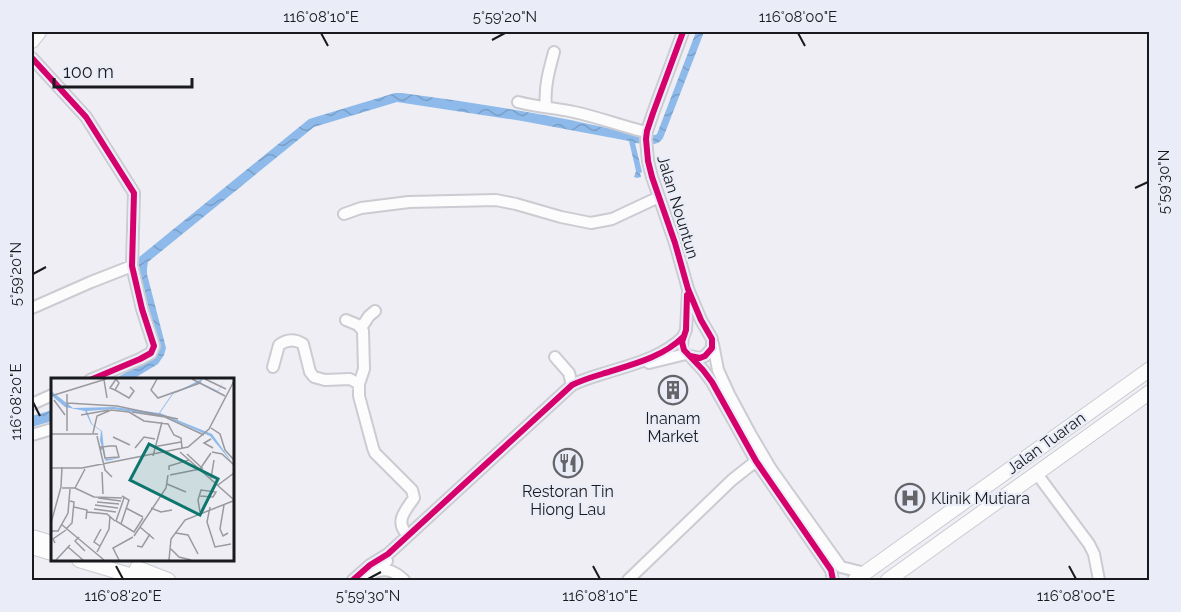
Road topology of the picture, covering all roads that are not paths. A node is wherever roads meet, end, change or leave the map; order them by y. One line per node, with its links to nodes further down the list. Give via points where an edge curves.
1 (39, 32): 3 (main road)
2 (684, 32): 8 (street, Jalan Nountun)
3 (32, 41)
4 (554, 52): 7 (street, via 546,85)
5 (32, 58): 11 (street, via 86,117 134,194)
6 (518, 102): 7 (street)
7 (546, 106): 8 (street)
8 (647, 131): 9 (street, Jalan Nountun, via 646,148)
9 (659, 197): 10 (street, via 612,219 591,223 496,200 409,201); 12 (street, Jalan Nountun)
10 (344, 214)
11 (132, 266): 13 (street); 24 (street, via 154,346 151,353 140,359)
12 (688, 289): 17 (street, Jalan Nountun); 18 (street, Jalan Nountun)
13 (32, 308)
14 (375, 311): 16 (street)
15 (346, 320): 16 (street)
16 (361, 328): 25 (street, via 364,369)
17 (708, 331): 18 (street, via 695,327); 19 (street, Jalan Nountun)
18 (683, 336): 20 (street, Jalan Nountun, via 682,346); 26 (street, via 675,345 641,362)
19 (713, 344): 20 (street, via 705,356); 28 (street, Jalan Nountun, via 718,370)
20 (688, 355): 33 (street, via 712,382); 43 (street, via 642,365 575,388)
21 (555, 357): 26 (street, via 569,373)
22 (273, 367): 25 (street, via 279,345 285,340 298,341 303,344 314,377 350,379)
23 (1149, 369): 48 (main road, Jalan Tuaran)
24 (95, 378)
25 (359, 384): 38 (street, via 375,453 414,494 401,522)
26 (572, 385): 38 (street)
27 (1149, 392): 35 (main road, Jalan Tuaran)
28 (729, 394): 34 (street); 48 (street, Jalan Nountun, via 771,468 841,567)
29 (51, 395): 30 (street)
30 (32, 404)
31 (51, 429): 32 (street)
32 (32, 435)
33 (746, 446): 34 (street); 36 (street)
34 (756, 461): 36 (street); 37 (street)
35 (1037, 474): 56 (main road, Jalan Tuaran); 57 (street, via 1089,544)
36 (736, 477): 37 (street, via 754,473); 54 (street)
37 (778, 494): 55 (street, via 831,570)
38 (408, 535): 51 (street)
39 (32, 537): 40 (main road)
40 (51, 543)
41 (32, 547): 42 (main road)
42 (51, 553)
43 (393, 556): 47 (street); 53 (street, via 394,563)
44 (81, 561): 46 (main road)
45 (110, 561): 50 (main road)
46 (118, 576): 49 (main road)
47 (369, 577): 52 (street, via 384,570)
48 (860, 577)
49 (146, 580)
50 (168, 580)
51 (353, 580)
52 (404, 580)
53 (409, 580)
54 (628, 580)
55 (833, 580)
56 (888, 580)
57 (1099, 580)

